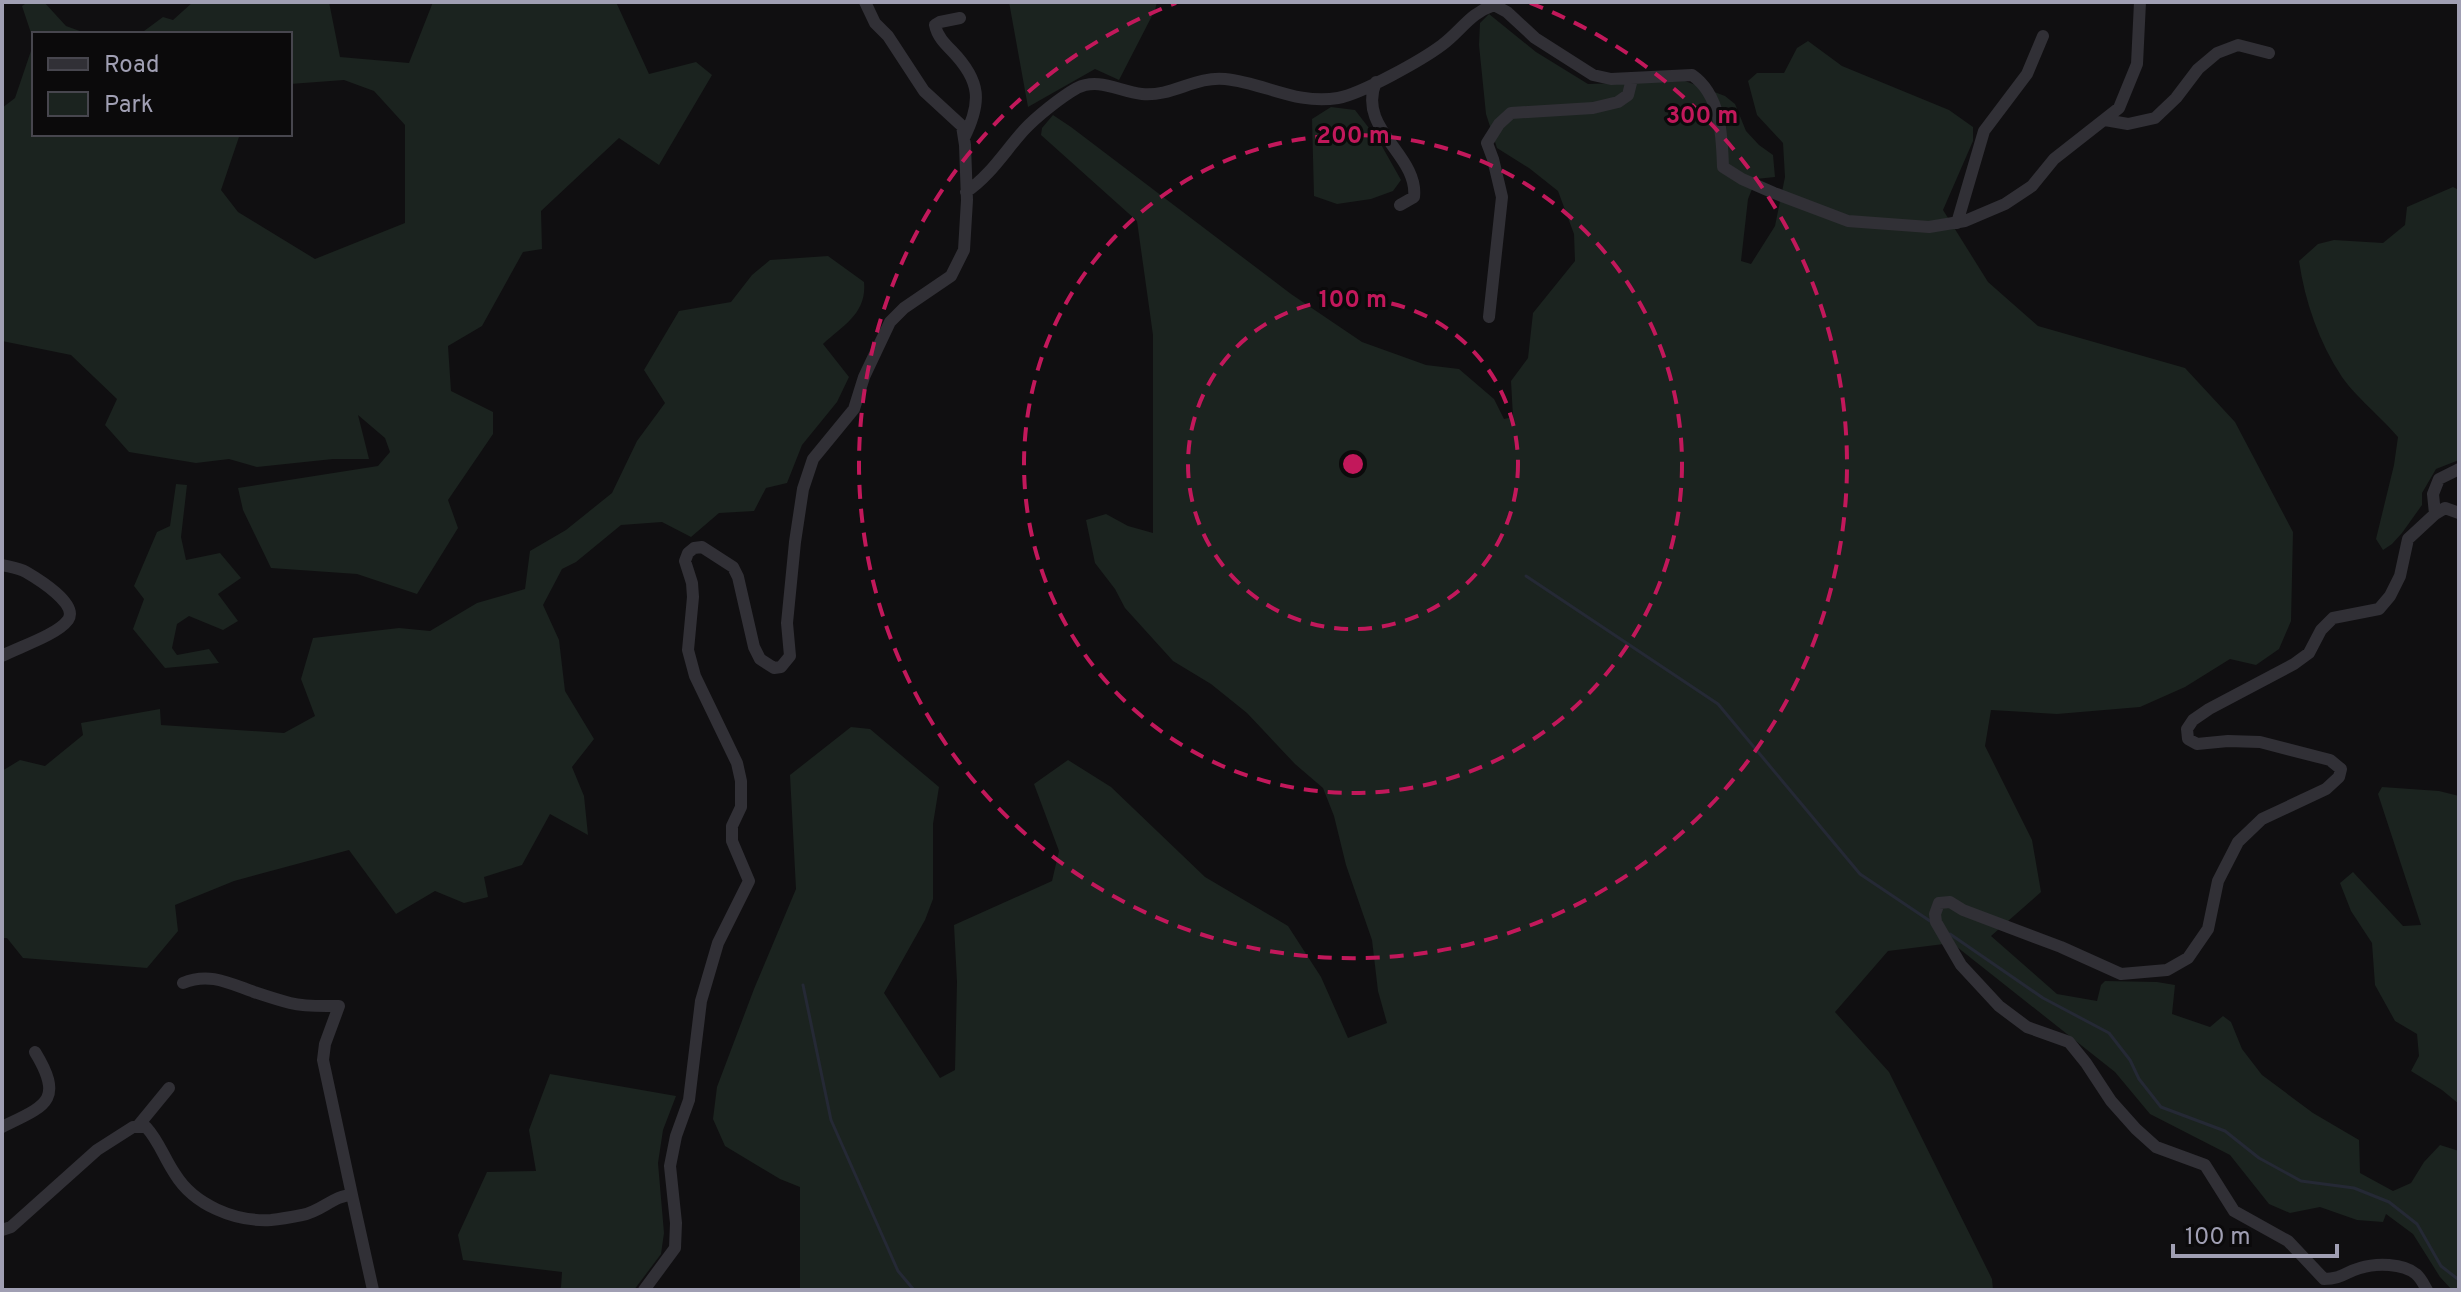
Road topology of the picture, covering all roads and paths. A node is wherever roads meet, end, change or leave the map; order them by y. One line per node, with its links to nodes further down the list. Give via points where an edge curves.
1 (865, 2): 9 (street, via 924,91 962,126)
2 (2140, 2): 8 (street, via 2137,64 2119,108)
3 (960, 18): 9 (street, via 935,25 974,79 977,105)
4 (2043, 36): 12 (street, via 2027,74 1984,131)
5 (2269, 53): 8 (street, via 2238,45 2217,53 2155,118 2128,124)
6 (1632, 79): 7 (street, via 1593,75 1494,5 1479,10 1441,45); 12 (street, via 1692,75 1702,82 1723,134 1723,167 1742,179 1848,221 1929,227); 13 (street, via 1628,95 1618,102 1511,113 1487,143 1502,197)
7 (1376, 82): 10 (street, via 1339,98 1301,99 1225,79 1202,80 1160,94 1099,84 1078,87 1026,128); 11 (street, via 1373,112 1415,187 1414,197)
8 (2105, 120): 12 (street, via 2054,159 2032,186 2005,204)
9 (964, 138): 10 (street)
10 (966, 192): 27 (street, via 964,250 957,267 890,322 854,409 813,459 803,489 794,556 787,623 790,656 781,667 760,659 754,647 733,567 702,547 694,548 685,561 693,597 688,650 737,763 741,807 732,841 749,881 718,943 701,1001 689,1100 670,1166 675,1248)
11 (1400, 205)
12 (1957, 223)
13 (1489, 317)
14 (2459, 469): 16 (street, via 2439,479 2433,494)
15 (2459, 513): 16 (street, via 2445,508)
16 (2435, 514): 28 (street, via 2408,539 2400,576 2379,609 2333,618 2309,653 2209,709 2187,729 2188,739 2197,744 2260,742 2330,760 2341,769 2326,789 2262,819 2238,842 2218,881 2208,929 2188,958 2167,970 2121,974 1950,902 1939,903 1935,914 1961,965 1999,1006 2027,1027 2069,1042 2136,1129 2156,1147 2205,1165 2234,1211 2288,1241 2324,1279 2337,1279 2357,1268 2390,1266 2417,1275)
17 (2, 565): 18 (street, via 24,571 48,588 67,603 70,614 56,630)
18 (2, 656)
19 (183, 983): 24 (street, via 203,977 224,980 290,1003 339,1006 323,1060)
20 (35, 1052): 22 (street, via 47,1072 48,1101)
21 (169, 1088): 23 (street)
22 (2, 1127)
23 (137, 1127): 24 (street, via 146,1127 156,1138 176,1176 193,1194 223,1213 269,1220 314,1213); 25 (street, via 97,1150)
24 (352, 1195): 26 (street)
25 (2, 1230)
26 (373, 1290)
27 (644, 1290)
28 (2427, 1290)

